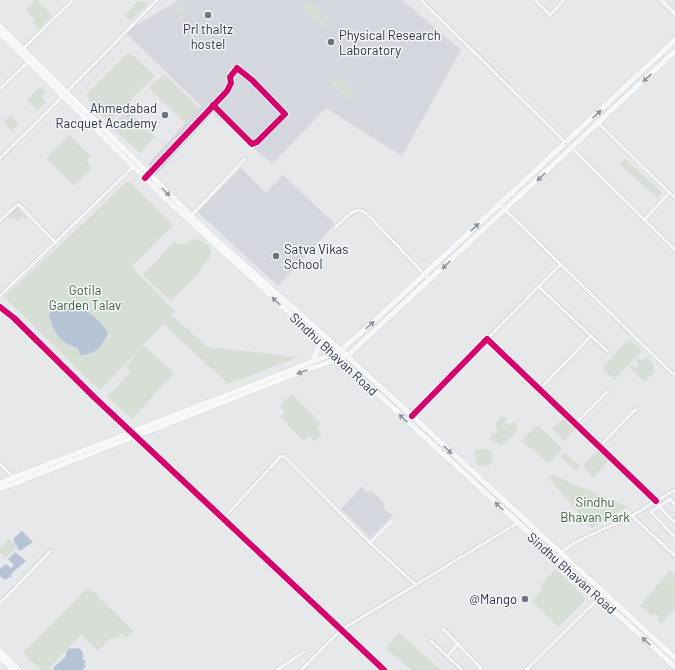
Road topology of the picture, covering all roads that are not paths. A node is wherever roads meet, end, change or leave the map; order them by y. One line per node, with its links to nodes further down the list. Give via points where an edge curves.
1 (73, 0): 11 (street)
2 (157, 0): 15 (street)
3 (421, 0): 18 (street)
4 (535, 0): 5 (street, via 550,15)
5 (564, 0)
6 (661, 0): 7 (street)
7 (675, 14)
8 (0, 26): 11 (main road, Sindhu Bhavan Road)
9 (0, 33): 13 (main road, Sindhu Bhavan Road)
10 (675, 40): 18 (main road, one-way to 10)
11 (23, 49): 15 (main road, Sindhu Bhavan Road)
12 (675, 51): 17 (main road, one-way to 17)
13 (28, 62): 14 (street); 15 (main road, Sindhu Bhavan Road)
14 (0, 88)
15 (64, 94): 20 (street); 22 (main road, Sindhu Bhavan Road)
16 (213, 105): 16 (street, via 252,144 285,114 237,68 230,77 231,83 227,91); 23 (street)
17 (598, 123): 19 (main road); 24 (street)
18 (565, 143): 19 (main road, via 565,148); 19 (main road, via 571,141); 26 (main road)
19 (571, 148): 27 (main road, one-way to 27); 29 (street)
20 (0, 158)
21 (245, 159): 28 (street)
22 (135, 165): 23 (main road, Sindhu Bhavan Road); 32 (street)
23 (147, 176): 28 (main road, Sindhu Bhavan Road, one-way to 28); 43 (main road, Sindhu Bhavan Road, one-way to 23, via 167,200)
24 (669, 193): 25 (street); 29 (street)
25 (675, 198)
26 (499, 204): 27 (street); 35 (main road, one-way to 26)
27 (505, 210): 34 (street); 36 (main road, one-way to 36)
28 (191, 216): 45 (main road, Sindhu Bhavan Road)
29 (644, 220): 33 (street)
30 (0, 221): 32 (street, via 18,204)
31 (334, 228): 35 (street, via 353,212 362,211)
32 (55, 242): 38 (street)
33 (675, 250)
34 (561, 264): 37 (street); 51 (street)
35 (424, 274): 36 (street); 45 (main road, one-way to 35)
36 (430, 280): 48 (main road)
37 (539, 286): 42 (street); 44 (street)
38 (0, 296)
39 (0, 307): 40 (street)
40 (4, 311): 41 (street); 57 (street)
41 (0, 315)
42 (592, 336): 46 (street); 52 (street)
43 (318, 339): 47 (main road, Sindhu Bhavan Road); 50 (main road)
44 (487, 340): 52 (street); 55 (street)
45 (340, 350): 47 (main road); 48 (main road, Sindhu Bhavan Road)
46 (608, 352)
47 (333, 354): 49 (main road, Sindhu Bhavan Road); 50 (main road)
48 (347, 356): 49 (main road); 55 (main road, Sindhu Bhavan Road)
49 (339, 359): 57 (main road, one-way to 57); 72 (main road, Sindhu Bhavan Road, one-way to 49)
50 (313, 361): 57 (main road)
51 (675, 376)
52 (540, 390): 56 (street)
53 (608, 392): 56 (street)
54 (636, 409): 58 (street)
55 (412, 416): 69 (main road, Sindhu Bhavan Road, one-way to 69)
56 (575, 424): 58 (street)
57 (134, 433): 60 (main road); 62 (main road); 68 (street)
58 (599, 447): 64 (street)
59 (0, 464): 60 (street)
60 (13, 477): 61 (main road)
61 (0, 483)
62 (0, 489)
63 (675, 490): 64 (street)
64 (656, 501): 67 (street)
65 (675, 504): 66 (street, via 670,499)
66 (659, 506): 71 (street); 73 (street, via 651,512)
67 (632, 516): 76 (street); 77 (street)
68 (223, 518): 74 (street, via 280,457 284,456); 84 (street)
69 (523, 518): 72 (street); 76 (main road, Sindhu Bhavan Road)
70 (392, 521): 74 (street)
71 (675, 523)
72 (518, 524): 78 (main road, Sindhu Bhavan Road); 79 (street)
73 (675, 537)
74 (370, 543): 79 (street)
75 (51, 551): 82 (street)
76 (560, 552): 78 (street); 80 (main road, Sindhu Bhavan Road)
77 (675, 556)
78 (555, 558): 81 (main road, Sindhu Bhavan Road)
79 (416, 585): 84 (street)
80 (604, 593): 81 (street); 91 (main road, Sindhu Bhavan Road)
81 (600, 598): 92 (main road, Sindhu Bhavan Road, one-way to 81); 100 (street)
82 (0, 603)
83 (443, 629): 86 (street)
84 (341, 630): 96 (street); 97 (street)
85 (431, 641): 90 (street)
86 (458, 644): 90 (street); 99 (street, via 481,668)
87 (0, 651): 94 (main road)
88 (304, 652): 95 (street)
89 (0, 657): 93 (main road)
90 (447, 657): 98 (street)
91 (675, 658)
92 (675, 667)
93 (12, 670)
94 (19, 670)
95 (277, 670)
96 (301, 670)
97 (384, 670)
98 (462, 670)
99 (480, 670)
100 (526, 670)

